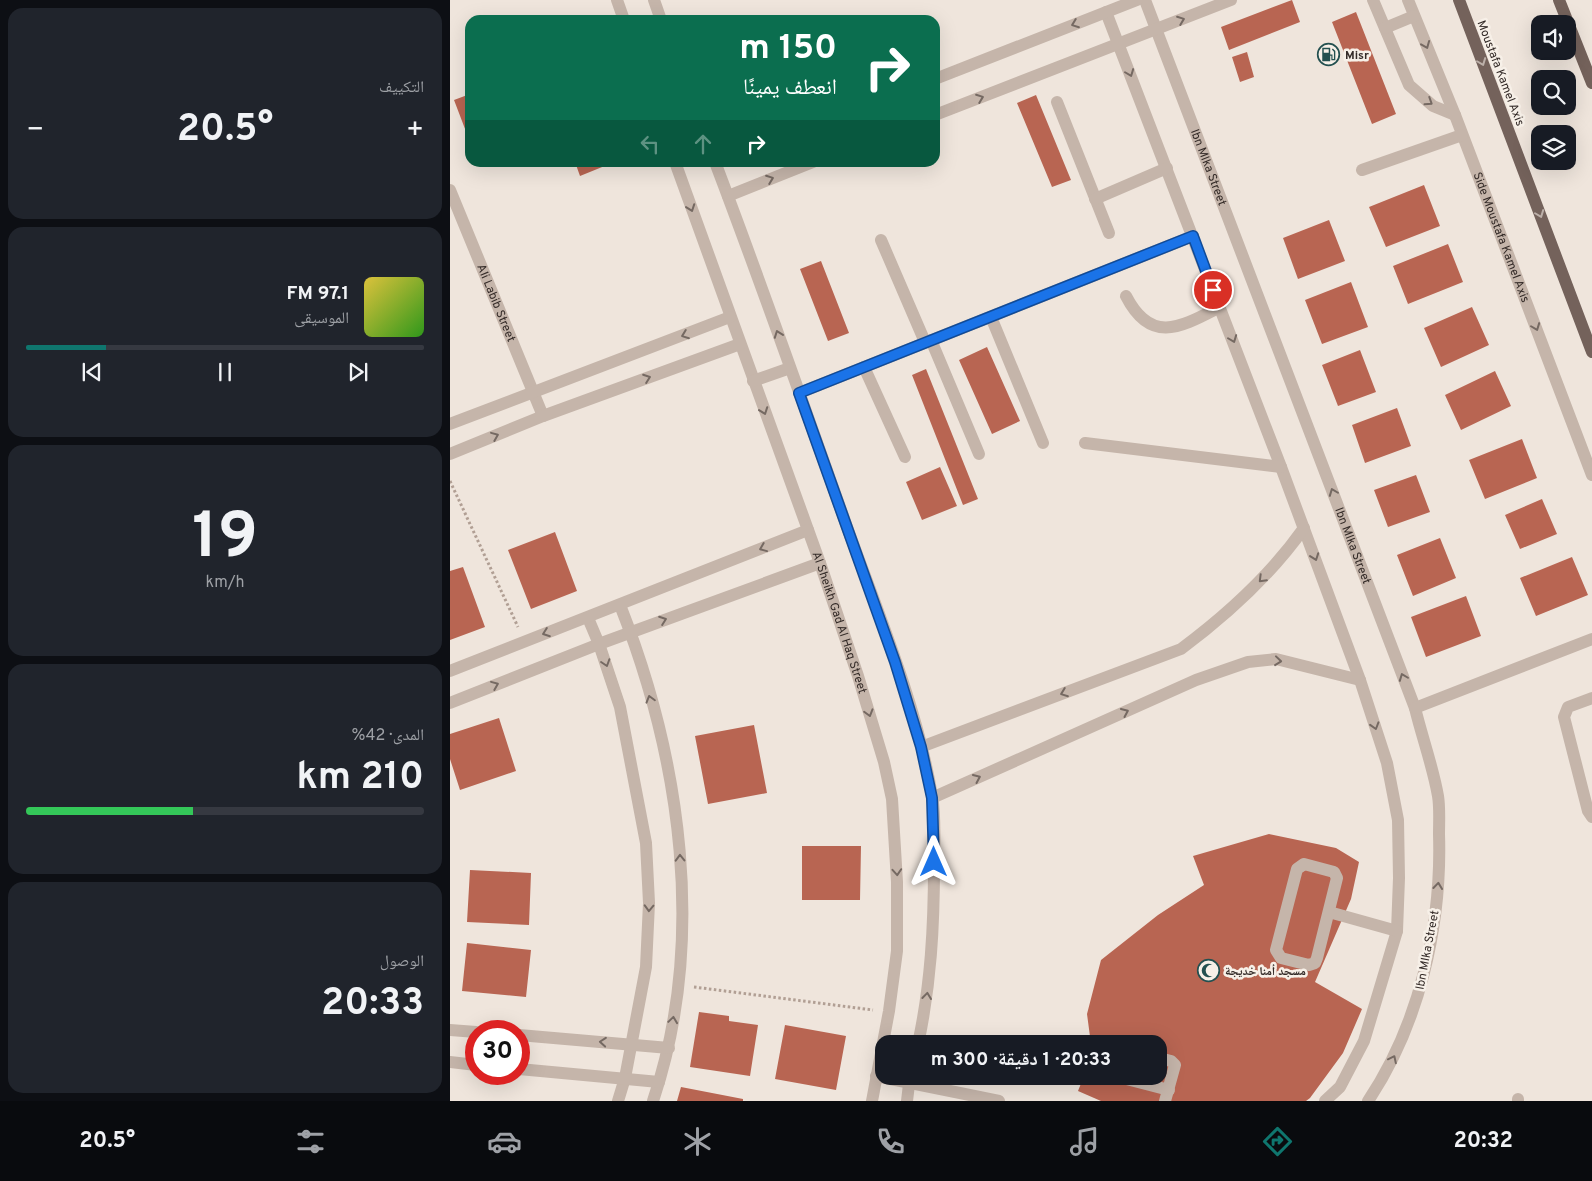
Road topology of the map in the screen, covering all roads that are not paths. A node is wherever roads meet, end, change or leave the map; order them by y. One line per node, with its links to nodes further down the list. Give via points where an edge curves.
1 (617, 0): 11 (street)
2 (654, 0): 12 (street)
3 (1137, 0): 10 (street)
4 (1145, 0): 15 (street, Ibn Mlka Street)
5 (1231, 0): 15 (street, one-way to 5)
6 (1373, 0): 14 (street)
7 (1408, 0): 13 (street, Side Moustafa Kamel Axis)
8 (1459, 0): 40 (main road, Moustafa Kamel Axis, one-way to 40)
9 (1560, 0): 18 (main road)
10 (1106, 12): 16 (street); 17 (street, one-way to 17)
11 (622, 15)
12 (659, 15)
13 (1414, 16): 14 (street); 21 (street, Side Moustafa Kamel Axis, one-way to 21)
14 (1385, 28): 21 (street, one-way to 21, via 1409,85 1433,106)
15 (1156, 29): 16 (street); 67 (street, Ibn Mlka Street, one-way to 15)
16 (1119, 44): 20 (street, one-way to 16); 26 (street, one-way to 26)
17 (940, 77)
18 (1592, 80)
19 (1057, 102): 30 (street)
20 (940, 113)
21 (1455, 115): 22 (street, Side Moustafa Kamel Axis)
22 (1462, 135): 27 (street); 54 (street, Side Moustafa Kamel Axis, one-way to 54)
23 (677, 167): 36 (street, Al Sheikh Gad Al Haq Street, one-way to 36)
24 (718, 167): 29 (street)
25 (800, 167): 29 (street, one-way to 25)
26 (1167, 168): 30 (street); 32 (street)
27 (1362, 170)
28 (450, 191): 45 (street, Ali Labib Street)
29 (728, 196): 42 (street, one-way to 29)
30 (1095, 198): 31 (street)
31 (1109, 233)
32 (1193, 236): 35 (street); 37 (street)
33 (881, 240): 38 (street)
34 (1126, 296): 35 (street, via 1134,311 1148,324 1166,329)
35 (1220, 307): 53 (street, one-way to 53)
36 (730, 317): 39 (street, Al Sheikh Gad Al Haq Street); 45 (street, one-way to 45)
37 (991, 317): 38 (street); 48 (street)
38 (928, 341): 41 (street); 51 (street)
39 (740, 344): 43 (street, Al Sheikh Gad Al Haq Street); 46 (street, one-way to 39)
40 (1592, 352)
41 (864, 367): 44 (street); 52 (street)
42 (790, 368): 43 (street); 44 (street)
43 (753, 381): 56 (street, Al Sheikh Gad Al Haq Street, one-way to 56)
44 (799, 393): 68 (street, via 895,662)
45 (534, 394): 46 (street, Ali Labib Street); 47 (street)
46 (543, 416): 50 (street, one-way to 46)
47 (450, 424)
48 (1043, 443)
49 (1084, 443): 53 (street)
50 (450, 454)
51 (979, 454)
52 (905, 457)
53 (1281, 467): 55 (street)
54 (1592, 475)
55 (1304, 528): 64 (street, one-way to 64); 68 (street, one-way to 68, via 1280,561 1255,587 1181,649)
56 (808, 530): 57 (street, Al Sheikh Gad Al Haq Street); 58 (street, one-way to 58)
57 (820, 563): 60 (street, one-way to 57); 75 (street, Al Sheikh Gad Al Haq Street, one-way to 75, via 858,676 892,799 898,882 897,951)
58 (620, 605): 59 (street); 60 (street)
59 (588, 618): 62 (street); 63 (street, one-way to 63)
60 (630, 632): 62 (street); 79 (street, one-way to 60, via 678,985 682,918 680,839 667,758)
61 (1592, 639): 67 (street)
62 (600, 644): 66 (street, one-way to 62); 78 (street, one-way to 78, via 620,707 646,843 649,903 646,967)
63 (450, 671)
64 (1360, 680): 69 (street, one-way to 64, via 1196,680 1248,662 1276,659); 72 (street, one-way to 72, via 1387,763 1398,820 1400,878)
65 (1592, 698): 70 (street, via 1568,707 1564,717)
66 (450, 703)
67 (1415, 708): 97 (street, Ibn Mlka Street, one-way to 67, via 1394,1058 1416,1000 1433,931 1440,863 1438,797)
68 (921, 747): 69 (street)
69 (932, 798): 76 (street, one-way to 69, via 933,952)
70 (1592, 817)
71 (1329, 912): 71 (street, via 1314,963 1309,965 1277,954 1300,866 1304,864 1334,872 1337,876); 72 (street)
72 (1396, 931): 96 (street, via 1364,1041 1340,1087)
73 (450, 1030): 74 (street)
74 (465, 1031)
75 (884, 1035)
76 (920, 1035)
77 (530, 1036): 78 (street, one-way to 77)
78 (632, 1044): 79 (street); 84 (street)
79 (669, 1048): 85 (street)
80 (1167, 1060): 90 (street, via 1175,1066)
81 (450, 1062): 82 (street)
82 (465, 1063)
83 (530, 1069): 84 (street)
84 (625, 1078): 85 (street); 91 (street)
85 (659, 1082): 92 (street)
86 (875, 1082): 93 (street, Al Sheikh Gad Al Haq Street)
87 (909, 1085): 94 (street)
88 (934, 1085): 95 (street)
89 (1138, 1085): 90 (street)
90 (1167, 1096)
91 (618, 1101)
92 (653, 1101)
93 (872, 1101)
94 (906, 1101)
95 (999, 1101)
96 (1325, 1101)
97 (1368, 1101)

